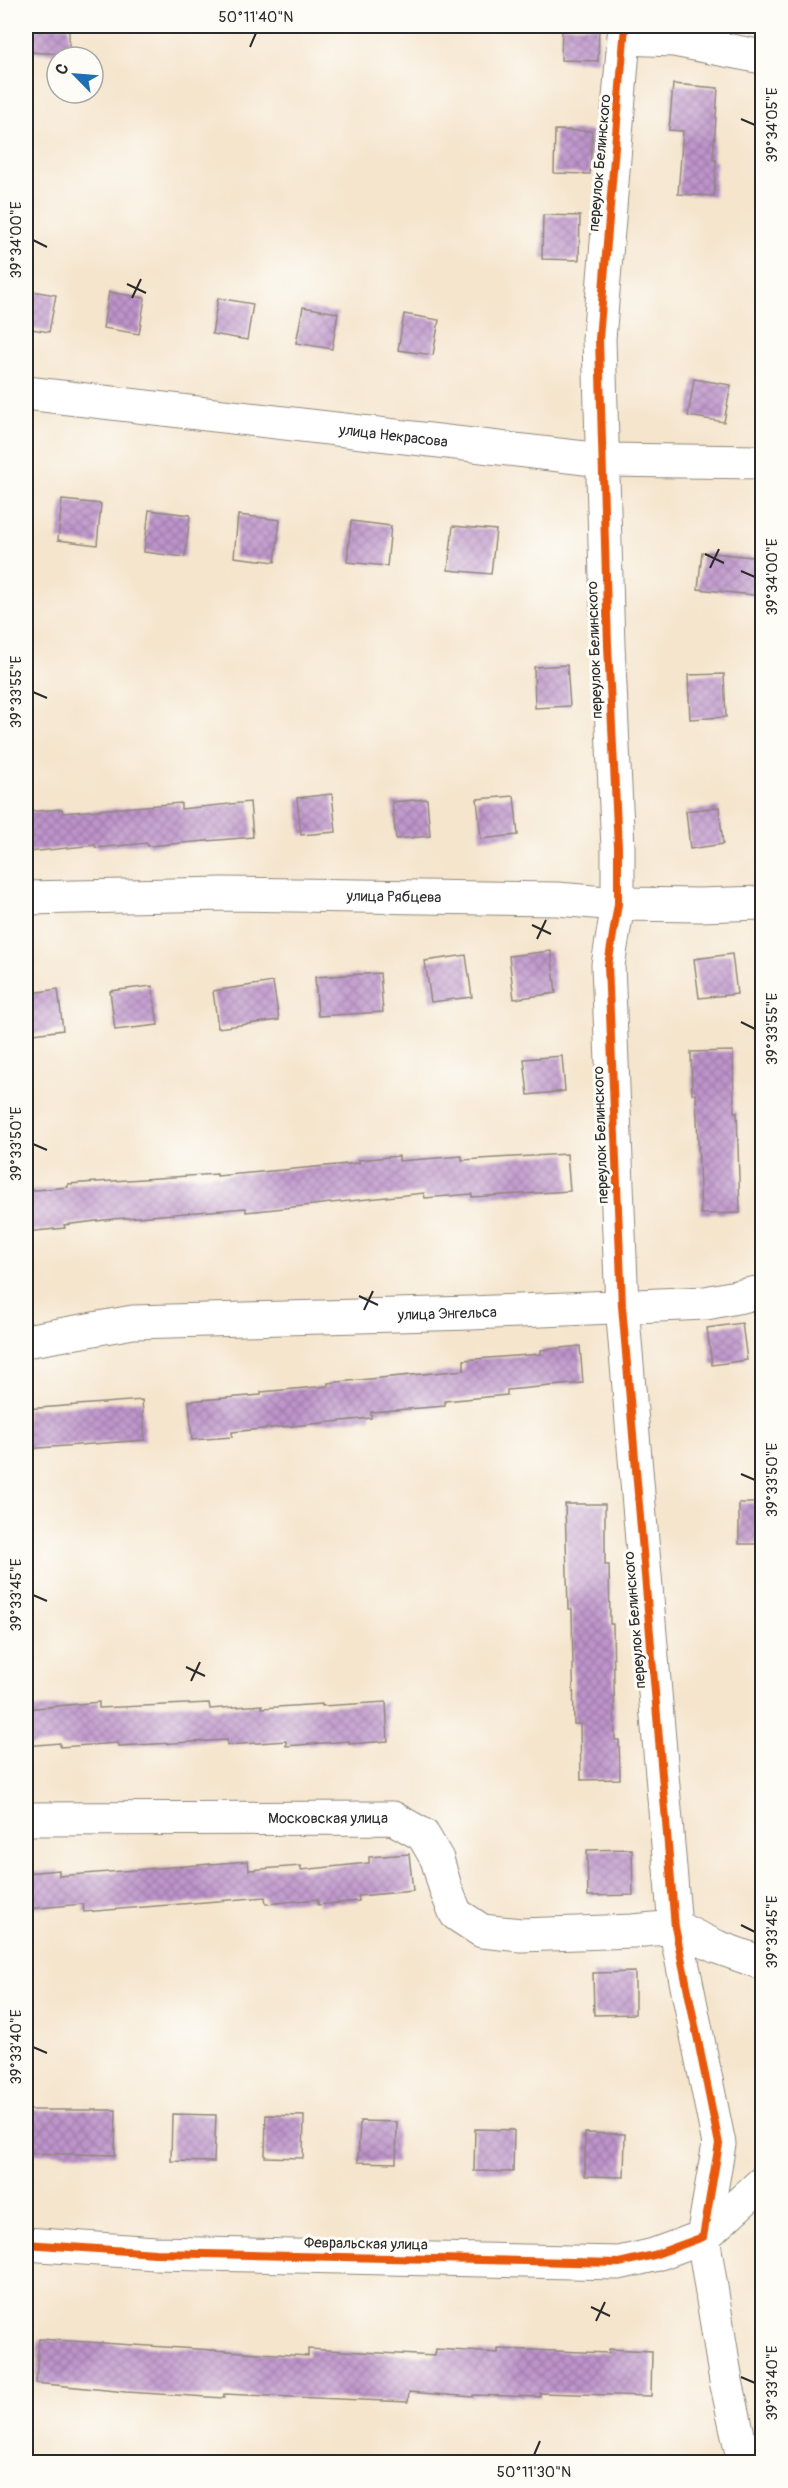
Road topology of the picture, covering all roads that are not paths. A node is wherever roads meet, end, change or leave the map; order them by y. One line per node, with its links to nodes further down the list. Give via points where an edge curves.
1 (624, 32): 2 (street); 4 (street, переулок Белинского, via 599,339)
2 (762, 57)
3 (26, 393): 4 (street, улица Некрасова)
4 (602, 460): 5 (street, улица Некрасова); 8 (street, переулок Белинского)
5 (762, 462)
6 (26, 898): 8 (street, улица Рябцева, via 224,894 557,899)
7 (762, 903): 8 (street, улица Рябцева)
8 (618, 904): 10 (street, переулок Белинского, via 608,965)
9 (762, 1292): 10 (street, улица Энгельса, via 706,1303)
10 (622, 1306): 11 (street, улица Энгельса, via 133,1322); 13 (street, переулок Белинского)
11 (26, 1341)
12 (26, 1819): 13 (street, Московская улица, via 393,1818 423,1835 437,1859 456,1914 482,1930 521,1935)
13 (675, 1927): 14 (street); 16 (street, переулок Белинского, via 719,2144)
14 (762, 1963)
15 (762, 2183): 16 (street, Февральская улица)
16 (703, 2237): 17 (street, Февральская улица, via 619,2263 155,2253); 18 (street, via 726,2381)
17 (26, 2244)
18 (744, 2463)

